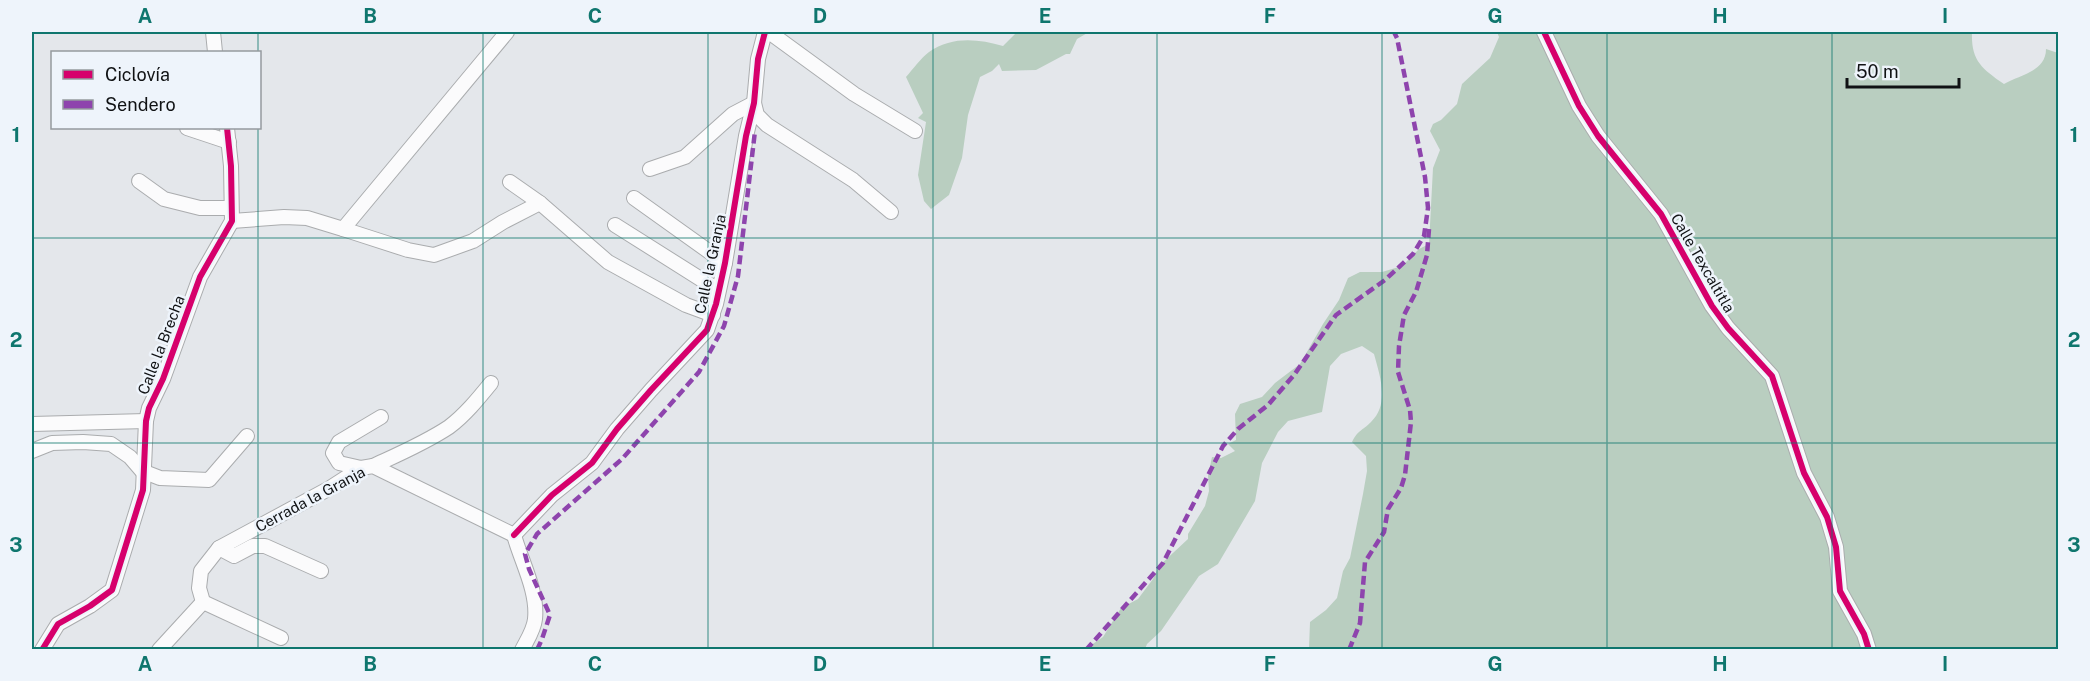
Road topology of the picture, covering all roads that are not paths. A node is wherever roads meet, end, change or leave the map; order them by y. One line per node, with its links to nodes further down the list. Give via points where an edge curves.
1 (213, 32): 5 (street)
2 (507, 32): 19 (street)
3 (767, 32): 6 (street, Calle la Granja, via 758,59); 9 (street, via 854,94)
4 (1544, 32): 39 (street, Calle Texcaltitla, via 1579,106 1598,136 1660,214 1712,306 1772,376 1804,472 1827,517 1836,547 1840,591)
5 (215, 51)
6 (753, 103): 11 (street, via 734,114 685,157); 16 (street, via 767,125 853,180); 20 (street, Calle la Granja)
7 (190, 129): 10 (street)
8 (227, 129): 10 (street, Calle la Brecha)
9 (915, 131)
10 (229, 142): 17 (street, Calle la Brecha)
11 (650, 169)
12 (139, 181): 17 (street, via 164,199)
13 (510, 182): 15 (street)
14 (634, 198): 20 (street)
15 (540, 203): 19 (street, via 473,241 434,255); 22 (street, via 608,262 671,298)
16 (891, 212)
17 (232, 214): 19 (street, via 307,218); 25 (street, Calle la Brecha, via 200,277)
18 (615, 225): 21 (street)
19 (343, 229)
20 (725, 264): 21 (street, Calle la Granja)
21 (718, 290): 22 (street, Calle la Granja)
22 (713, 315): 31 (street, Calle la Granja, via 707,330 617,429 592,463 552,495)
23 (491, 383): 29 (street, via 450,426)
24 (381, 417): 29 (street, via 339,441 333,453 339,463)
25 (146, 421): 26 (street); 30 (street, Calle la Brecha)
26 (32, 424)
27 (248, 436): 30 (street, via 209,480 159,478)
28 (32, 452): 30 (street, via 52,443 111,444)
29 (367, 467): 31 (street, Cerrada la Granja); 32 (street, Cerrada la Granja)
30 (142, 471): 36 (street, Calle la Brecha, via 143,490 112,590 58,624)
31 (514, 535): 38 (street, via 532,588 536,619)
32 (219, 548): 33 (street, via 234,556 253,546 265,546); 34 (street, Cerrada la Granja, via 201,571 199,588)
33 (321, 571)
34 (203, 602): 35 (street); 37 (street)
35 (281, 638)
36 (42, 650)
37 (159, 650)
38 (522, 650)
39 (1869, 650)

